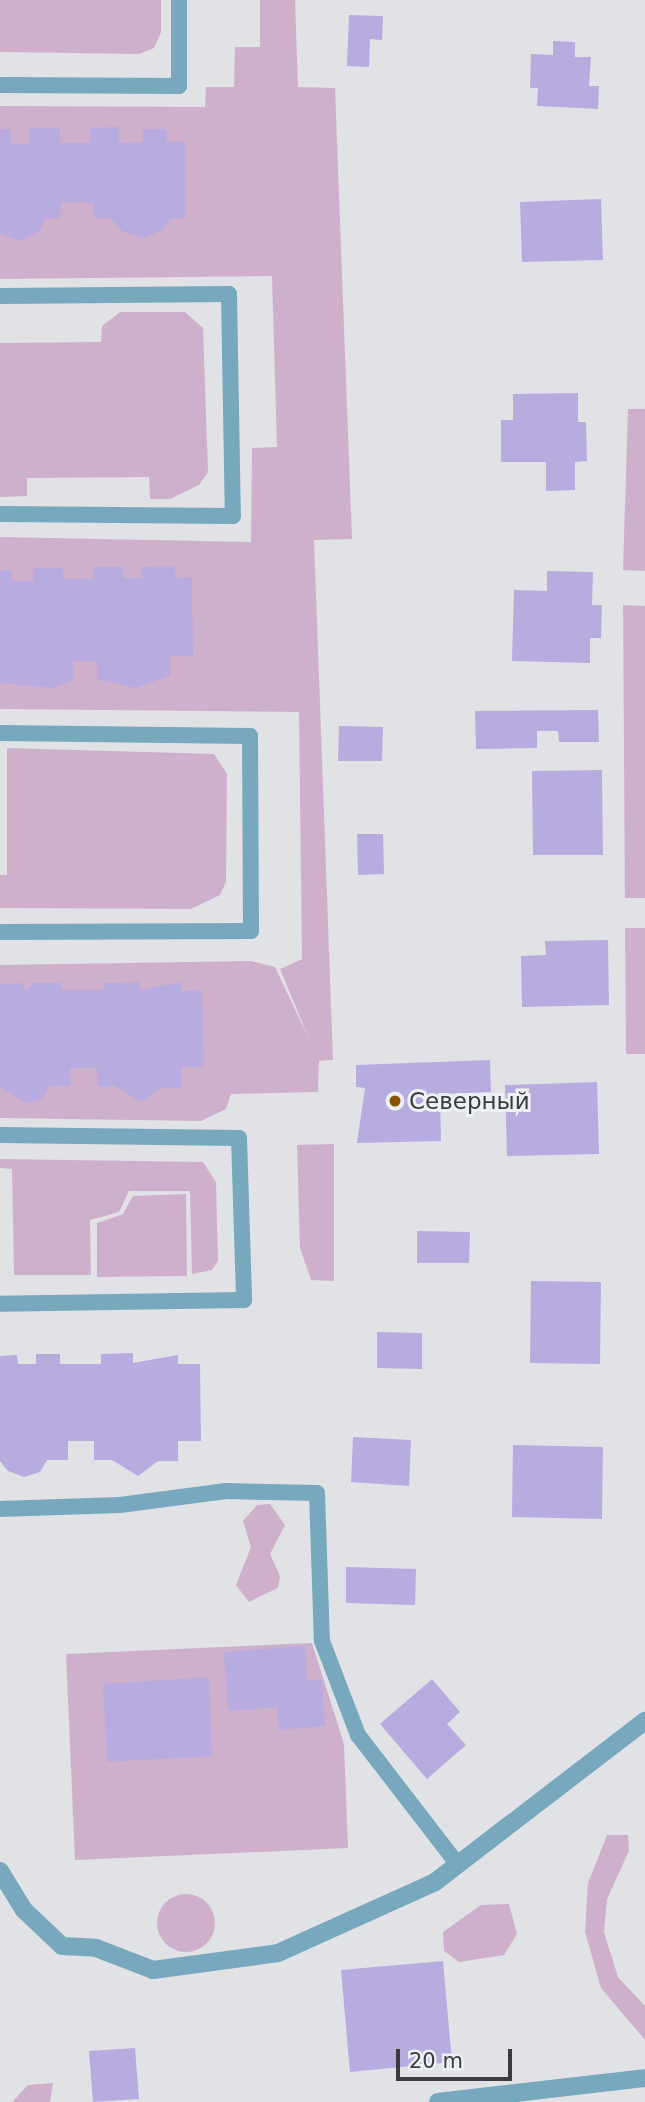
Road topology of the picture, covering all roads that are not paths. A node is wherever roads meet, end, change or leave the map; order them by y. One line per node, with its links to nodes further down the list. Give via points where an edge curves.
1 (179, 0): 2 (lane, via 179,86)
2 (0, 85)
3 (0, 296): 4 (lane, via 229,294 233,516)
4 (0, 514)
5 (0, 733): 6 (lane, via 250,736 251,931)
6 (0, 932)
7 (0, 1135): 8 (lane, via 239,1138 244,1300)
8 (0, 1304)
9 (0, 1509): 11 (lane, via 120,1505 226,1491 317,1493 322,1640 353,1723 371,1759)
10 (645, 1721): 11 (street)
11 (458, 1865): 12 (street, via 278,1953 153,1970 96,1948 62,1946 24,1910)
12 (0, 1871)
13 (645, 2078): 14 (street)
14 (500, 2099): 15 (street)
15 (438, 2102)

